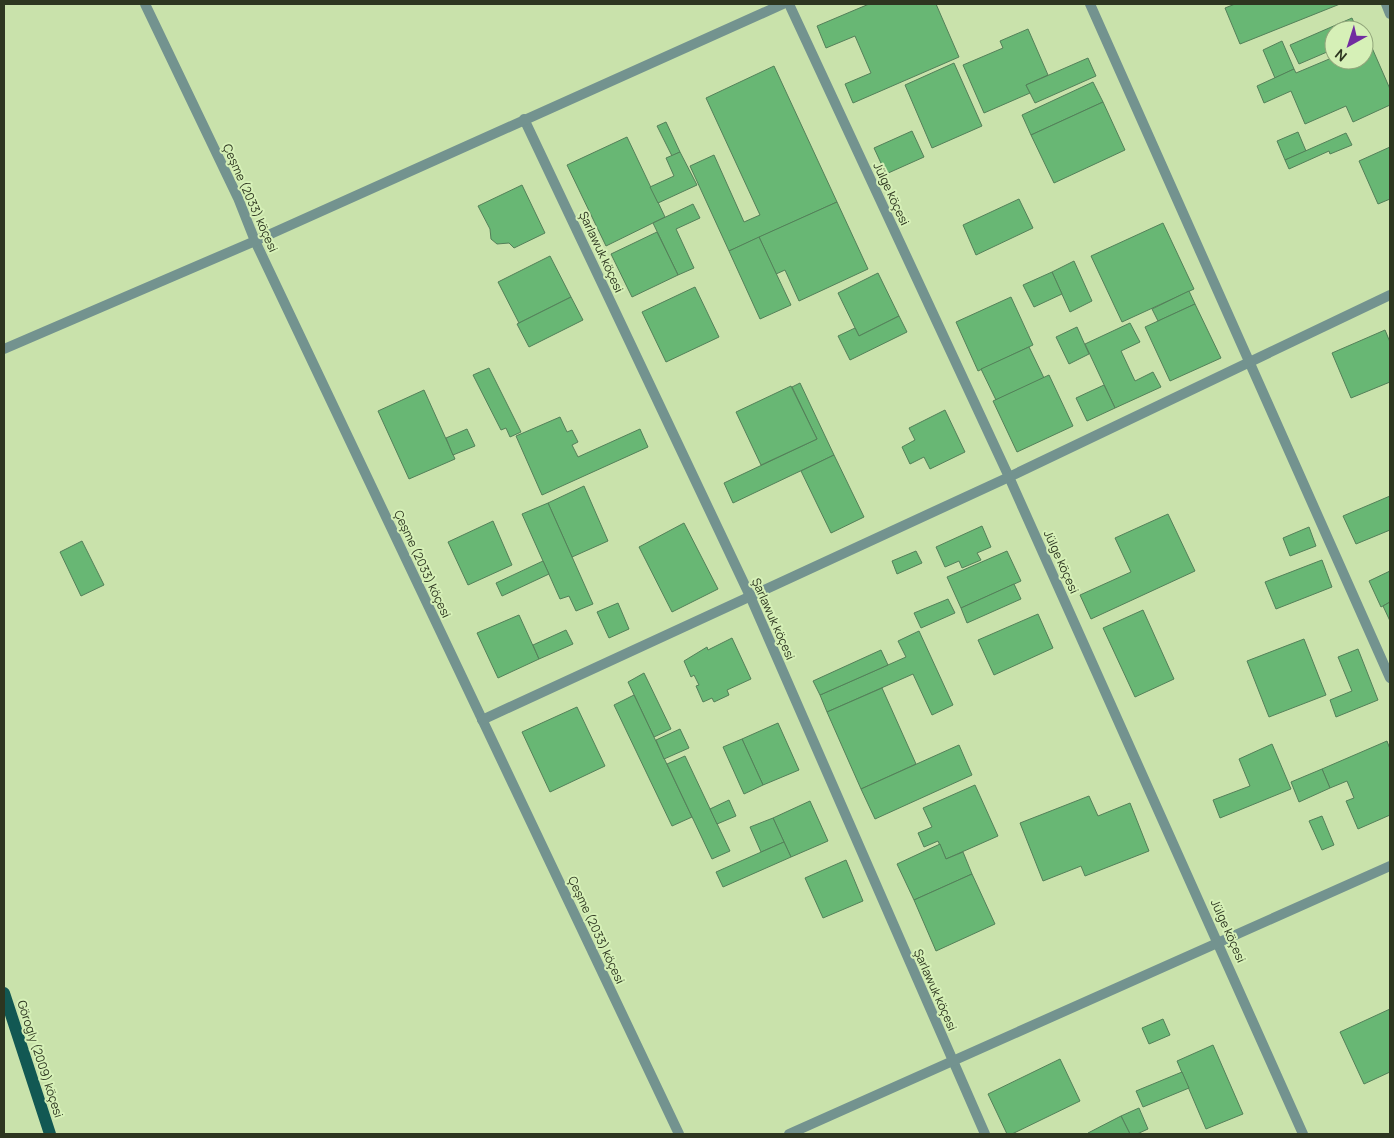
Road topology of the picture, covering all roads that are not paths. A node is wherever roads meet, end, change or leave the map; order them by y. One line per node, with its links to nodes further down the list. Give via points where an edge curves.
1 (145, 4): 8 (street, Çeşme (2033) köçesi, via 238,198)
2 (783, 4): 7 (street)
3 (789, 4): 12 (street, Jülge köçesi)
4 (1090, 4): 11 (street)
5 (1386, 4): 6 (street)
6 (1390, 14)
7 (524, 119): 8 (street); 13 (street, Şarlawuk köçesi)
8 (255, 241): 10 (street); 15 (street, Çeşme (2033) köçesi)
9 (1390, 295): 11 (street)
10 (4, 350)
11 (1251, 362): 12 (street); 14 (street)
12 (1009, 477): 13 (street); 17 (street, Jülge köçesi)
13 (750, 596): 15 (street); 19 (street, Şarlawuk köçesi)
14 (1390, 678)
15 (482, 720): 21 (street, Çeşme (2033) köçesi)
16 (1390, 866): 17 (street)
17 (1219, 943): 19 (street); 24 (street, Jülge köçesi)
18 (4, 993): 20 (main road, Görogly (2009) köçesi)
19 (953, 1062): 22 (street); 23 (street, Şarlawuk köçesi)
20 (50, 1134)
21 (679, 1134)
22 (789, 1134)
23 (985, 1134)
24 (1303, 1134)

